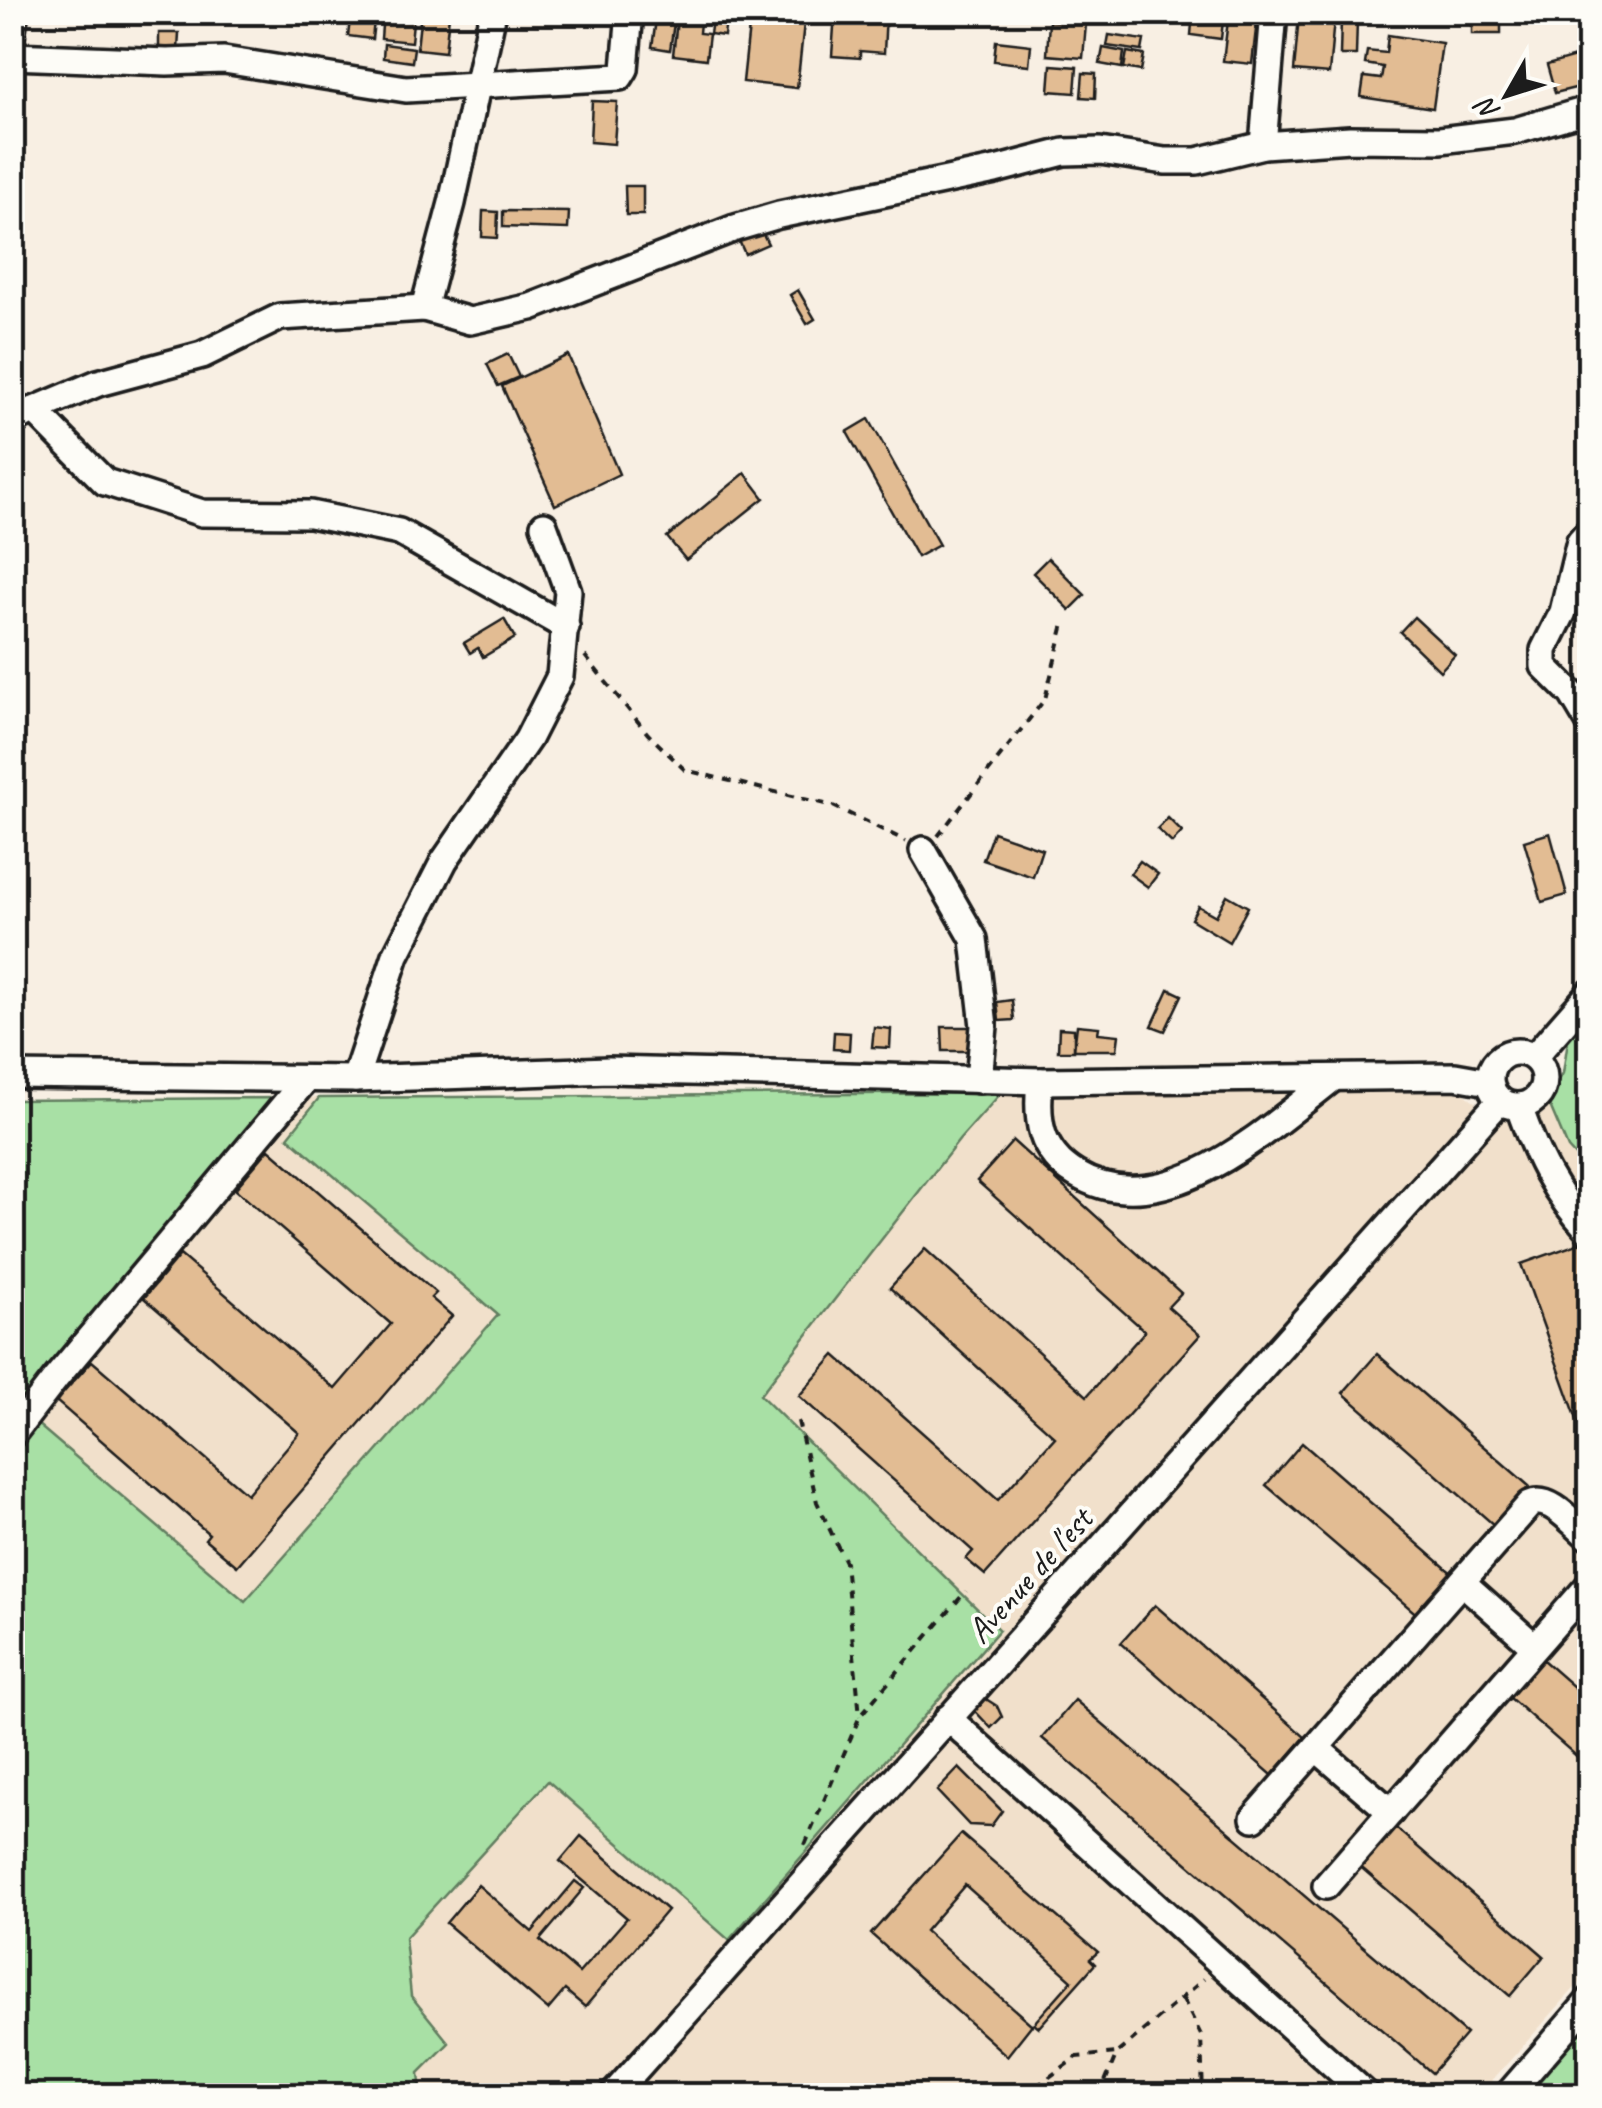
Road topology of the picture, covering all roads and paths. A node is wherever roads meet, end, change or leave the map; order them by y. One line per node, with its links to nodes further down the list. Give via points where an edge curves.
1 (493, 12): 5 (street)
2 (630, 12): 5 (street, via 620,76)
3 (1274, 12): 7 (street)
4 (12, 56): 5 (street, via 224,60 406,89)
5 (475, 86): 8 (street)
6 (1590, 108): 7 (street, via 1538,126 1440,140)
7 (1263, 146): 8 (street, via 1197,160 1064,152 779,215 531,308 470,321)
8 (424, 308): 9 (street, via 280,317 202,354 98,384)
9 (23, 416): 13 (street, via 106,482 202,513 310,514 399,532)
10 (544, 525): 13 (street, via 568,591)
11 (1590, 530): 15 (street, via 1580,541 1563,612 1544,650 1544,666)
12 (1064, 624): 16 (path, via 1045,699)
13 (566, 627): 22 (street, via 560,676 528,739 444,861 396,955)
14 (586, 657): 16 (path, via 685,770 833,806)
15 (1590, 724)
16 (924, 850): 23 (street, via 974,939 984,1026)
17 (1590, 993): 18 (street)
18 (1534, 1057): 25 (street, via 1544,1086 1535,1100); 25 (street, via 1502,1056 1490,1072)
19 (12, 1074): 21 (street)
20 (1332, 1078): 24 (street); 24 (street, via 1226,1158 1166,1185 1128,1191 1094,1185 1064,1167 1046,1144 1036,1114); 25 (street, via 1455,1076)
21 (306, 1079): 22 (street); 28 (street)
22 (355, 1079): 23 (street, via 609,1070)
23 (979, 1080): 24 (street)
24 (1040, 1081)
25 (1503, 1097): 26 (street, via 1546,1175); 35 (street, Avenue de l'est)
26 (1590, 1232)
27 (798, 1422): 34 (path, via 817,1502 846,1562)
28 (12, 1435)
29 (1590, 1538): 30 (street, via 1536,1500)
30 (1462, 1582): 33 (street); 36 (street)
31 (1590, 1584): 33 (street)
32 (966, 1590): 34 (path)
33 (1534, 1646): 37 (street)
34 (860, 1716): 39 (path)
35 (948, 1718): 41 (street); 45 (street, Avenue de l'est)
36 (1316, 1748): 37 (street); 38 (street)
37 (1390, 1812): 40 (street)
38 (1254, 1818)
39 (804, 1847)
40 (1326, 1886)
41 (1220, 1962): 42 (path); 49 (street)
42 (1184, 1999): 44 (path); 48 (path, via 1200,2035)
43 (1590, 2000): 50 (street)
44 (1117, 2053): 46 (path, via 1077,2057); 47 (path)
45 (612, 2096)
46 (1023, 2096)
47 (1099, 2096)
48 (1203, 2096)
49 (1368, 2096)
50 (1507, 2096)

